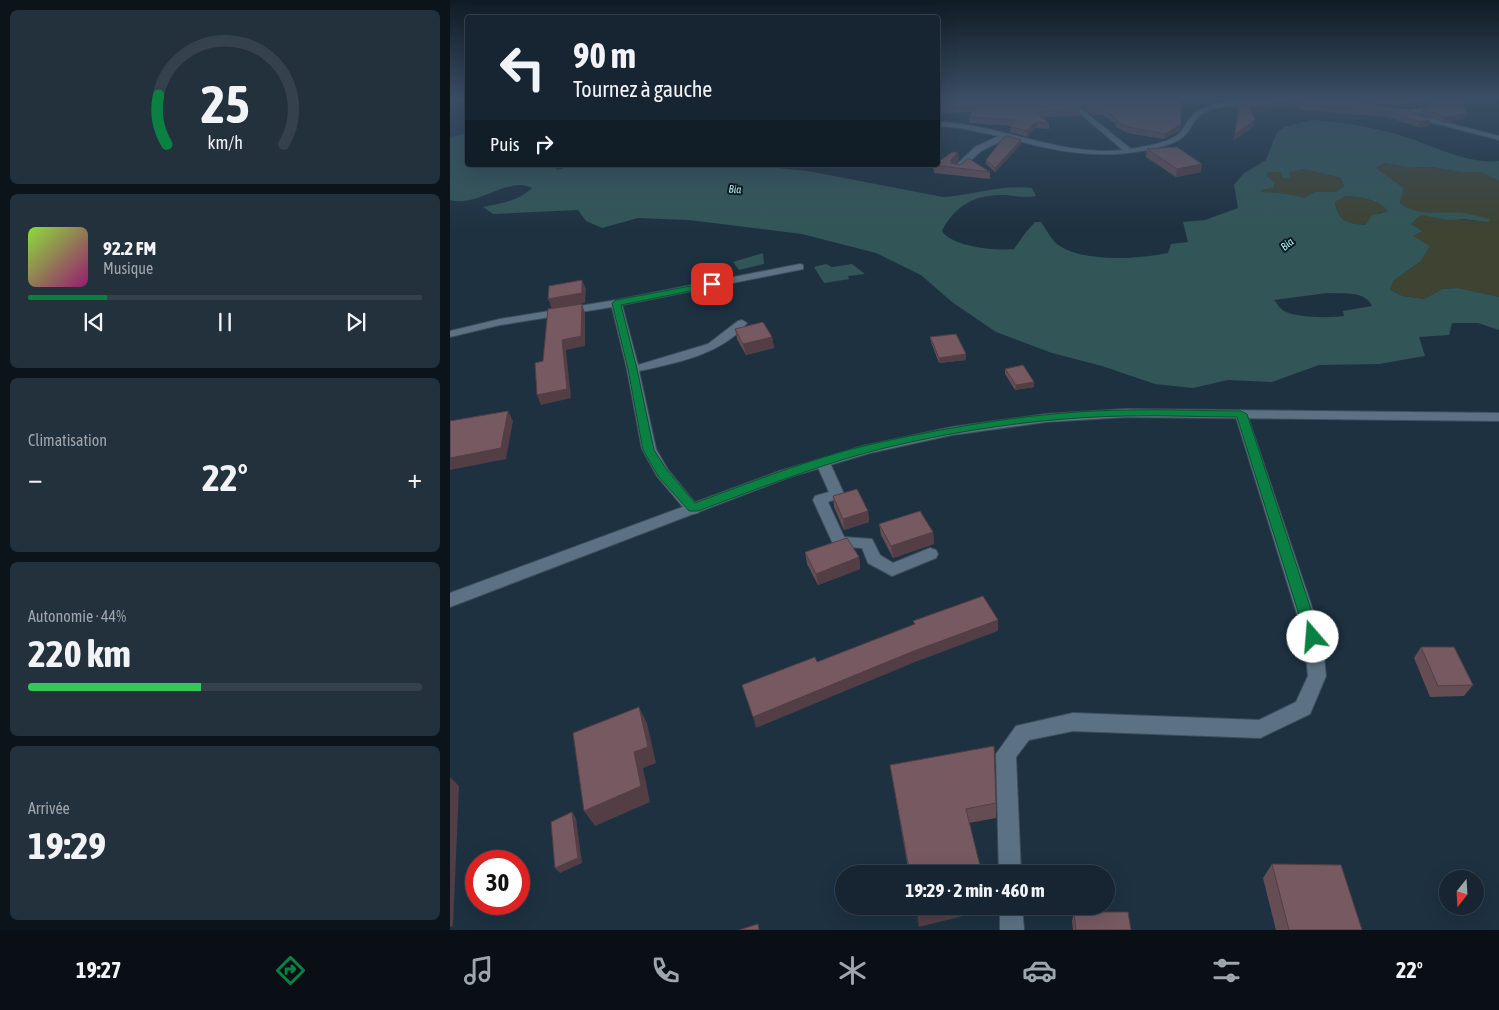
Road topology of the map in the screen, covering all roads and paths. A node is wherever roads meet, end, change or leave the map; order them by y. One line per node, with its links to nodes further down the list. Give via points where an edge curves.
1 (992, 142): 8 (street, via 978,149)
2 (1020, 142): 7 (street, via 1022,147 1053,157)
3 (1031, 142): 6 (street, via 1082,154)
4 (1119, 142): 6 (street)
5 (1163, 142): 6 (street)
6 (1129, 151)
7 (1095, 161)
8 (956, 169)
9 (800, 267): 10 (street)
10 (616, 303): 12 (street, via 500,322); 13 (street)
11 (742, 323): 13 (street, via 712,346)
12 (450, 334)
13 (633, 369): 17 (street, via 649,450 662,473)
14 (1241, 414): 15 (street); 16 (street, via 1126,413 1046,418 952,431 868,449); 20 (street, via 1313,637 1317,676 1303,708 1260,729 1074,722 1023,732 1006,754)
15 (1499, 417)
16 (823, 463): 17 (street); 18 (street, via 837,494 820,500 839,542 867,543 874,559 892,570)
17 (693, 508): 19 (street)
18 (930, 554)
19 (450, 600)
20 (1010, 865)
21 (1011, 915): 22 (street)
22 (1012, 930)

